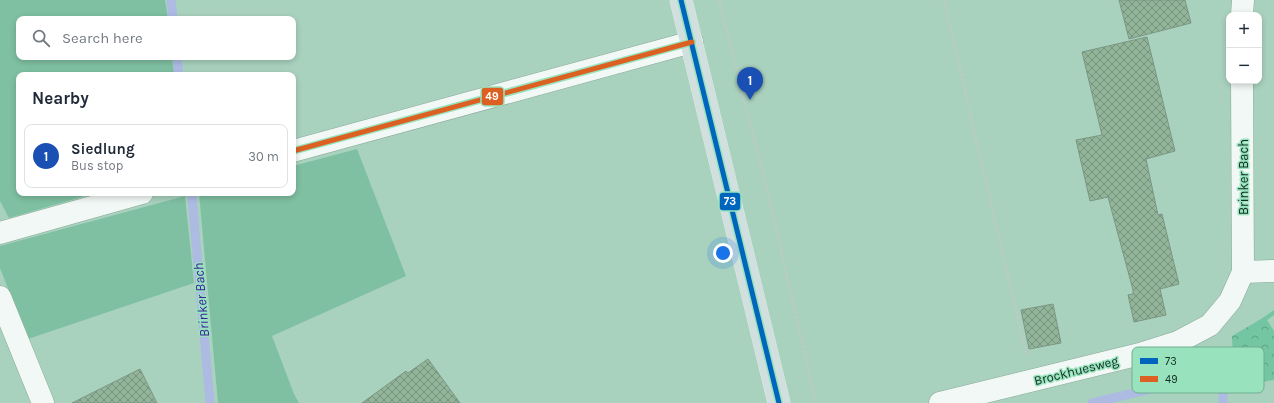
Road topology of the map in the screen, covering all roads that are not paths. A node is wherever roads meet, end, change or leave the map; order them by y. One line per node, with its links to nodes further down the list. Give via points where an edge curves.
1 (681, 0): 4 (main road)
2 (1243, 0): 3 (street)
3 (1242, 12)
4 (692, 42): 6 (street); 15 (main road)
5 (1242, 84): 10 (street, Brinker Bach)
6 (296, 150)
7 (131, 196): 8 (street)
8 (0, 233)
9 (1274, 271): 10 (street)
10 (1243, 272): 12 (street, Brockhuesweg, via 1230,301 1210,325 1178,342)
11 (0, 297): 14 (street)
12 (1162, 347)
13 (1132, 356): 16 (street, Brockhuesweg)
14 (42, 403)
15 (779, 403)
16 (940, 403)

